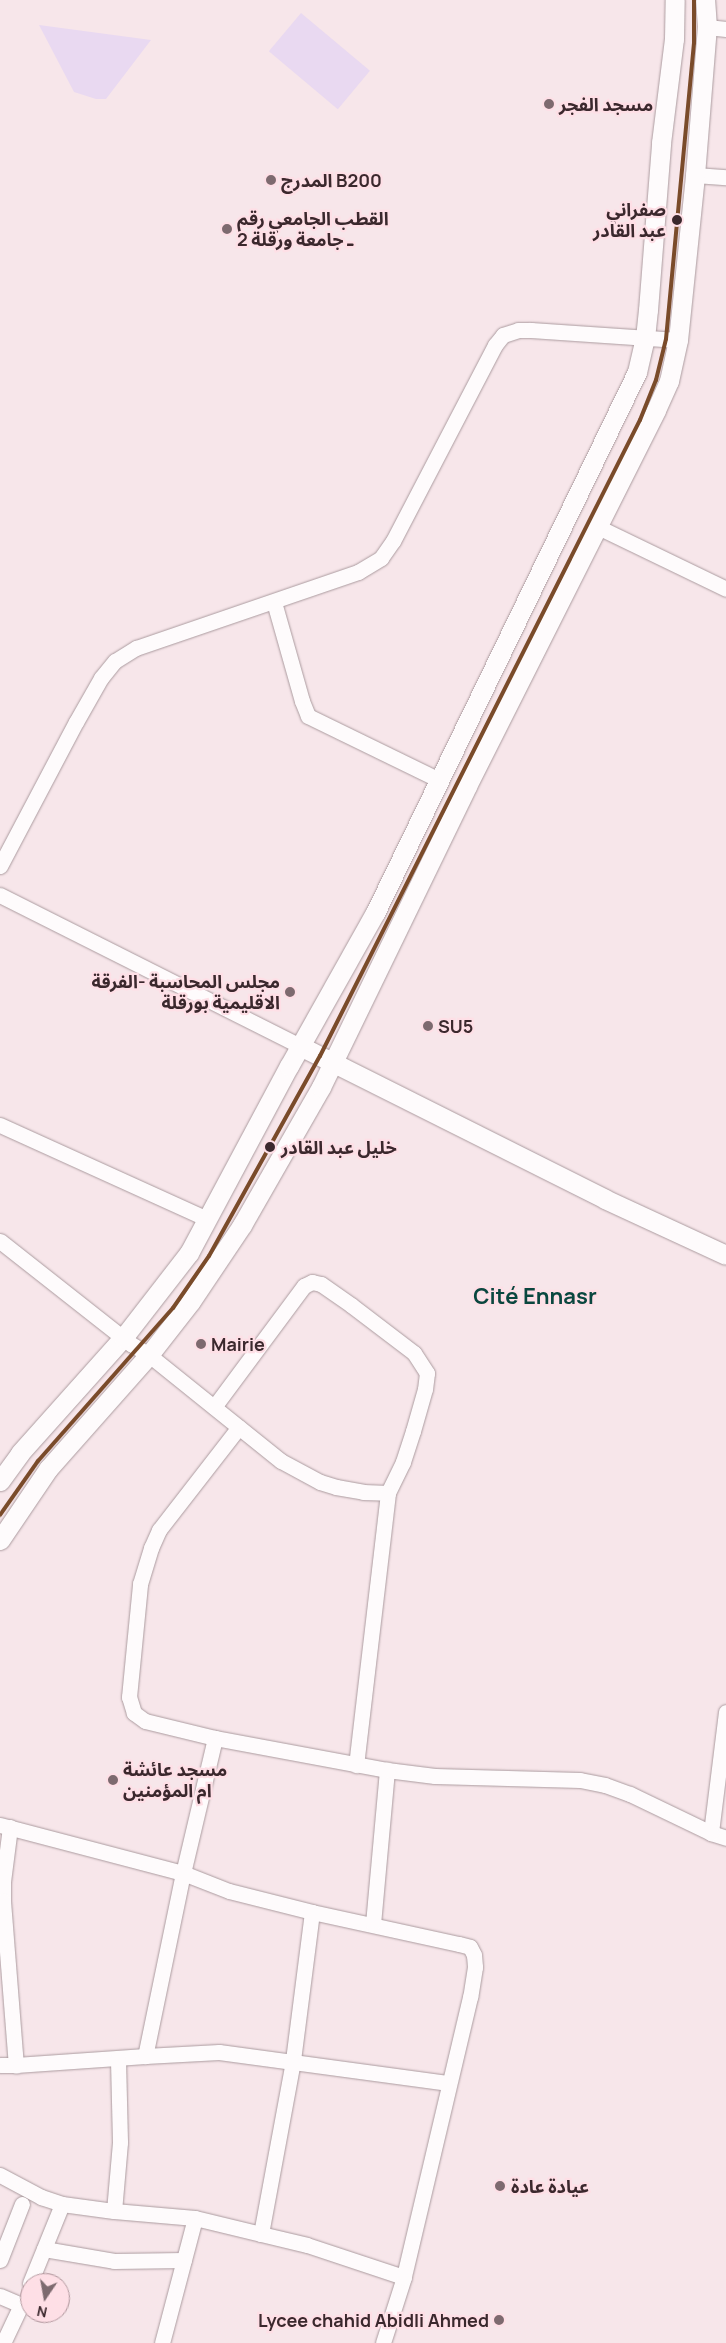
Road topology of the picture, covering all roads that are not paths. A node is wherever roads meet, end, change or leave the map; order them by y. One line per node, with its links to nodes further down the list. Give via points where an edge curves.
1 (675, 0): 7 (street)
2 (705, 0): 3 (street)
3 (707, 27): 4 (street); 5 (street)
4 (726, 29)
5 (695, 175): 6 (street); 8 (street)
6 (726, 177)
7 (645, 338): 8 (street); 11 (street, via 518,330 503,335 381,558 358,572); 12 (street, via 637,372)
8 (678, 340): 9 (street, via 669,382)
9 (598, 527): 10 (street); 16 (street)
10 (726, 589)
11 (274, 602): 12 (street, via 308,716); 13 (street, via 242,610 136,648 115,661 101,678 76,722)
12 (438, 780): 15 (street, via 375,913)
13 (0, 866)
14 (0, 895): 15 (street)
15 (300, 1046): 16 (street); 18 (street)
16 (333, 1062): 20 (street, via 605,1200); 22 (street, via 242,1225 191,1302)
17 (0, 1126): 18 (street)
18 (207, 1219): 21 (street, via 177,1270)
19 (0, 1241): 21 (street)
20 (726, 1255)
21 (123, 1338): 22 (street); 25 (street, via 20,1453)
22 (149, 1355): 23 (street); 27 (street, via 48,1469)
23 (214, 1407): 24 (street); 26 (street, via 304,1286 312,1282 321,1284 414,1353 426,1373 425,1389 413,1431)
24 (239, 1427): 26 (street, via 281,1460 320,1482 363,1492); 29 (street, via 159,1530 151,1548 140,1584 129,1697 134,1713 145,1722)
25 (0, 1482)
26 (388, 1493): 30 (street)
27 (0, 1540)
28 (726, 1712): 33 (street)
29 (215, 1738): 30 (street); 35 (street)
30 (356, 1765): 31 (street)
31 (387, 1770): 33 (street, via 434,1776 580,1780 630,1794); 37 (street)
32 (5, 1826): 35 (street); 42 (street, via 3,1882)
33 (711, 1833): 34 (street)
34 (726, 1838)
35 (183, 1873): 36 (street, via 229,1891); 38 (street)
36 (312, 1912): 37 (street); 40 (street)
37 (374, 1924): 43 (street, via 472,1950 475,1967)
38 (144, 2056): 39 (street); 40 (street, via 204,2052)
39 (118, 2059): 42 (street); 47 (street, via 120,2142)
40 (293, 2062): 43 (street); 49 (street)
41 (0, 2065): 42 (street)
42 (16, 2065)
43 (449, 2083): 55 (street)
44 (0, 2175): 46 (street, via 36,2195)
45 (22, 2204): 50 (street)
46 (62, 2204): 47 (street); 51 (street)
47 (114, 2211): 48 (street)
48 (195, 2218): 49 (street); 53 (street)
49 (261, 2234): 55 (street, via 307,2245)
50 (5, 2235): 52 (street)
51 (44, 2250): 53 (street, via 114,2261); 54 (street)
52 (0, 2260)
53 (184, 2260): 60 (street)
54 (34, 2273)
55 (404, 2277): 61 (street)
56 (0, 2296): 57 (street)
57 (20, 2305)
58 (20, 2307): 59 (street)
59 (3, 2343)
60 (162, 2343)
61 (383, 2343)

